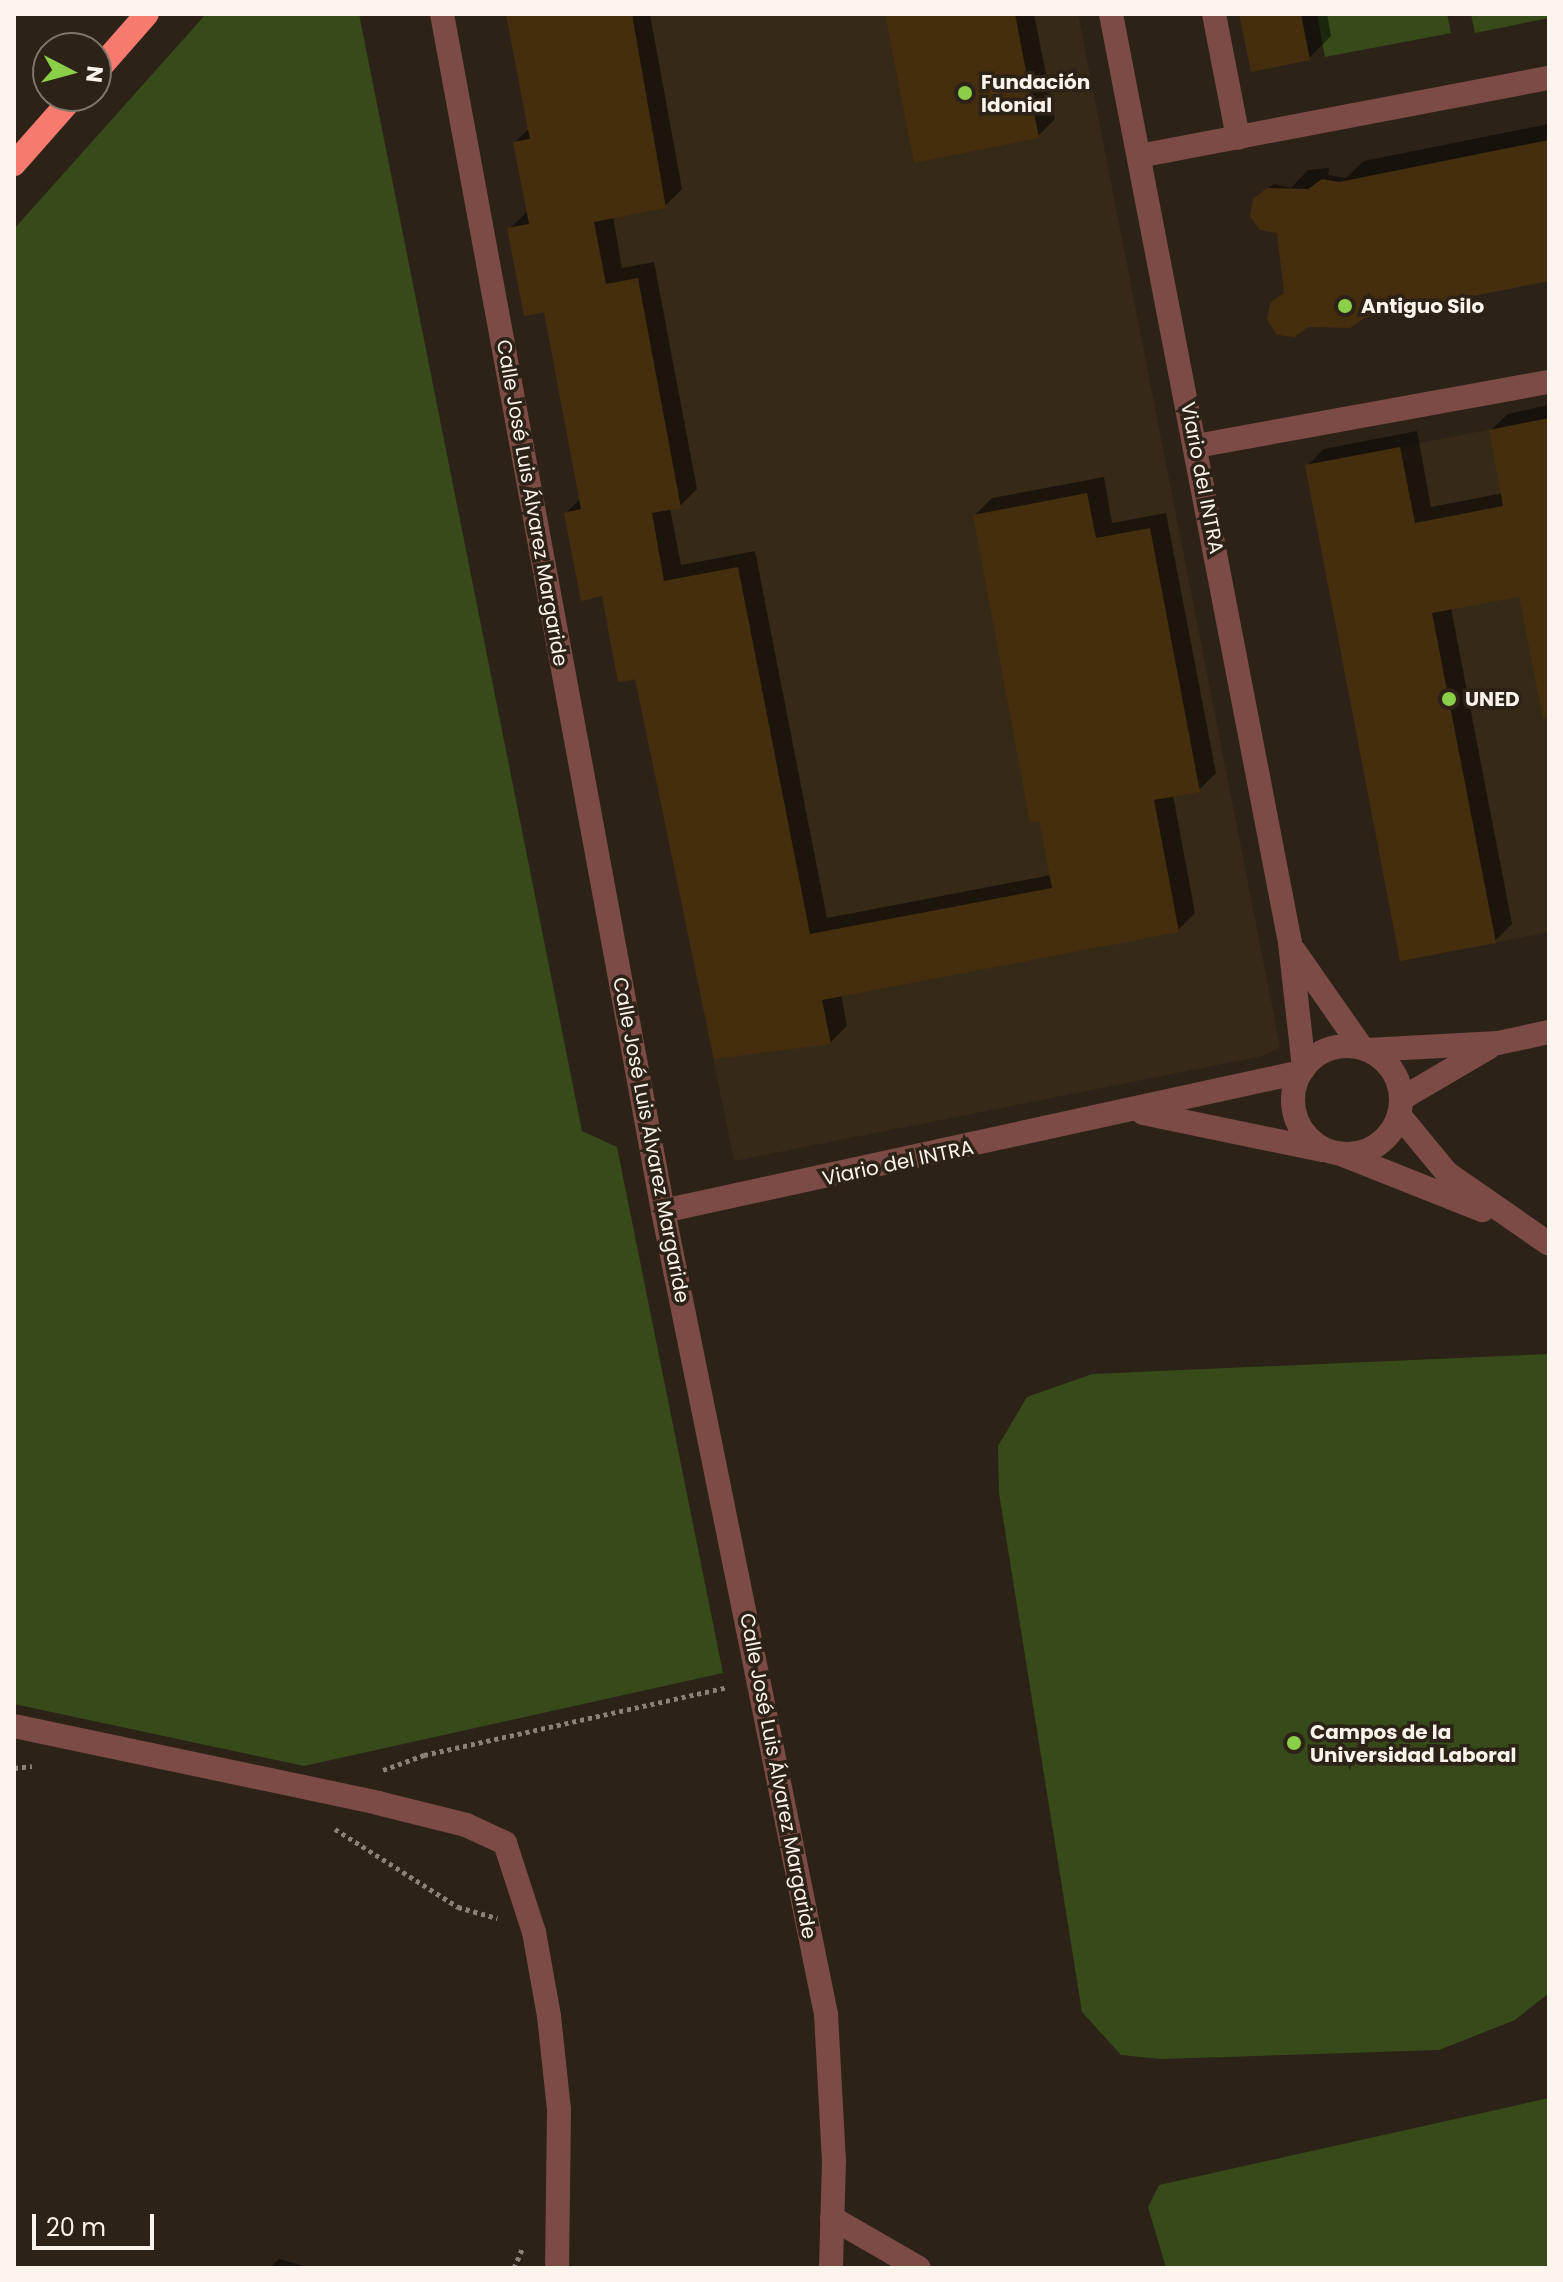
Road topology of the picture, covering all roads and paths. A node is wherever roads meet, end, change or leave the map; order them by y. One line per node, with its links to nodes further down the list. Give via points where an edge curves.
1 (147, 14): 5 (highway)
2 (442, 14): 21 (street, Calle José Luis Álvarez Margaride)
3 (1111, 14): 9 (street, Viario del INTRA)
4 (1214, 14): 8 (street)
5 (112, 54)
6 (1549, 78): 8 (street)
7 (60, 112): 10 (highway)
8 (1238, 138): 9 (street)
9 (1139, 156): 12 (street, Viario del INTRA)
10 (14, 164)
11 (1549, 382): 12 (street)
12 (1196, 446): 13 (street, Viario del INTRA)
13 (1290, 943): 16 (street, via 1325,1002); 17 (street, Viario del INTRA)
14 (1549, 1032): 15 (street)
15 (1498, 1043): 16 (street); 18 (street, via 1450,1066)
16 (1364, 1049): 17 (street, via 1330,1049); 18 (street, via 1392,1069)
17 (1302, 1070): 19 (street, Viario del INTRA); 20 (street, via 1294,1087 1297,1120 1317,1145)
18 (1400, 1107): 20 (street, via 1392,1130 1368,1150); 22 (street, via 1447,1173)
19 (1132, 1112): 20 (street); 21 (street, Viario del INTRA)
20 (1335, 1152): 22 (street)
21 (663, 1211): 24 (street, Calle José Luis Álvarez Margaride)
22 (1510, 1220): 23 (street)
23 (1549, 1244)
24 (759, 1680): 26 (path, via 424,1755); 29 (street, Calle José Luis Álvarez Margaride, via 826,2014)
25 (14, 1726): 28 (street, via 466,1825 505,1843)
26 (381, 1771)
27 (330, 1825): 28 (path, via 458,1907 498,1918)
28 (527, 1907): 30 (street, via 549,2016 558,2099)
29 (832, 2218): 31 (street, Calle José Luis Álvarez Margaride); 32 (street)
30 (557, 2268)
31 (831, 2268)
32 (919, 2268)

